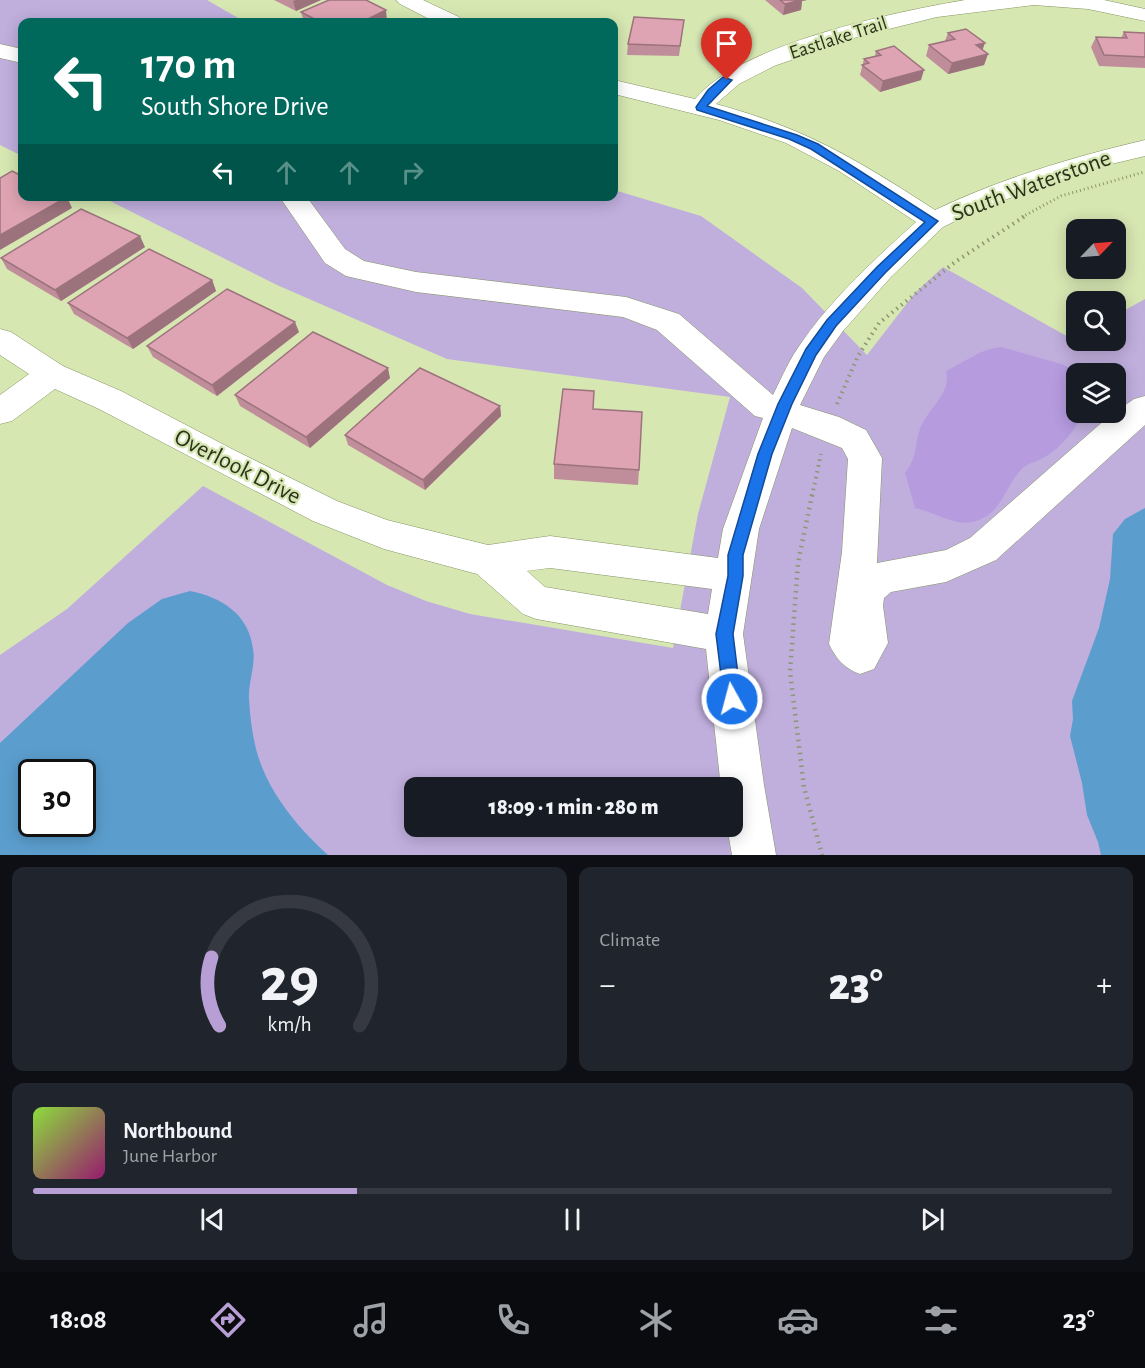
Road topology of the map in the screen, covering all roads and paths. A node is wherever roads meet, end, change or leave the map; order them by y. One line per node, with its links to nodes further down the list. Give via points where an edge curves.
1 (407, 0): 5 (street)
2 (1027, 0): 9 (street, Eastlake Trail, via 931,11 838,35 745,70 712,92)
3 (1041, 0): 4 (street, via 1088,3)
4 (1145, 15)
5 (442, 18)
6 (0, 51): 7 (street)
7 (18, 55)
8 (618, 88): 9 (street)
9 (701, 107): 12 (street, via 814,147)
10 (1145, 148): 12 (street, South Waterstone, via 1078,164)
11 (296, 201): 17 (street, via 335,256 356,269 416,282 626,307 668,322 749,395)
12 (933, 221): 17 (street, South Waterstone, via 832,323 811,352)
13 (0, 340): 14 (street, Overlook Drive)
14 (52, 374): 16 (street); 18 (street, Overlook Drive, via 325,511 384,534)
15 (1145, 408): 17 (street, via 983,549 962,562 878,579 865,593 862,617 868,643 860,656 849,644 860,552 865,458 854,439)
16 (0, 412)
17 (782, 412): 19 (street, South Waterstone, via 741,529)
18 (488, 561): 19 (street, Overlook Drive, via 550,552); 20 (street, Overlook Drive, via 536,602)
19 (735, 576): 20 (street, South Waterstone)
20 (724, 634): 21 (street, South Waterstone)
21 (754, 855)

